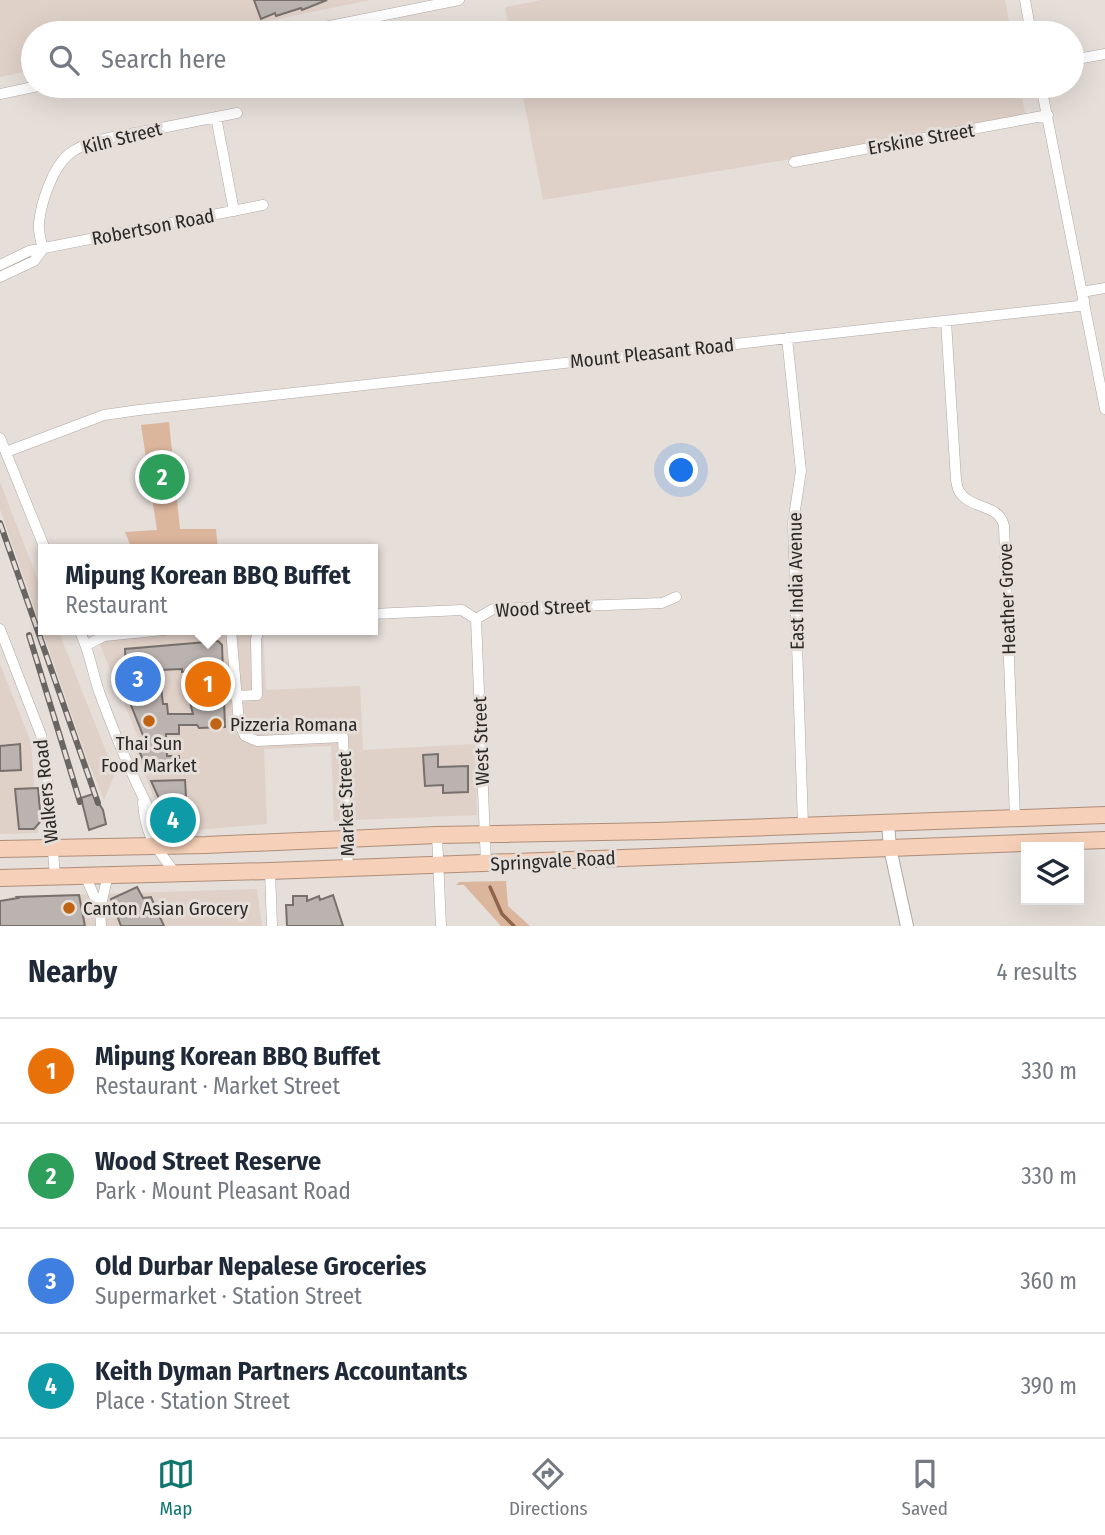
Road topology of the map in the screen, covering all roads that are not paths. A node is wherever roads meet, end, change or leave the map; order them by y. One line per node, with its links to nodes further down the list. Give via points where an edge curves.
1 (459, 0): 3 (street)
2 (1025, 0): 4 (street)
3 (355, 21)
4 (1029, 21)
5 (1105, 54): 6 (street)
6 (1084, 58)
7 (21, 90): 8 (street)
8 (0, 94)
9 (1044, 98): 11 (street)
10 (237, 113): 12 (street, Kiln Street)
11 (1048, 116): 13 (street, Erskine Street); 20 (street)
12 (216, 117): 15 (street); 16 (street, Kiln Street, via 107,139 69,155 54,174 40,215)
13 (794, 162)
14 (263, 205): 15 (street, Robertson Road)
15 (234, 211): 16 (street, Robertson Road)
16 (43, 250): 17 (street, Robertson Road, via 29,251); 18 (street, Robertson Road, via 34,261)
17 (0, 265)
18 (0, 277)
19 (1105, 288): 20 (street, Mount Pleasant Road)
20 (1083, 296): 21 (street, Mount Pleasant Road, via 1079,306); 23 (street)
21 (946, 321): 22 (street, Mount Pleasant Road); 38 (street, Heather Grove, via 959,492 996,512 1004,526)
22 (786, 338): 25 (street, Mount Pleasant Road, via 104,415); 40 (street, East India Avenue, via 801,471 793,523)
23 (1105, 409)
24 (0, 438): 25 (street)
25 (6, 452): 26 (street)
26 (44, 544)
27 (676, 597): 29 (street, Wood Street, via 662,603 493,609)
28 (378, 614): 29 (street, Wood Street, via 462,610)
29 (476, 619): 41 (street, West Street)
30 (0, 629): 46 (street, Walkers Road, via 41,735)
31 (82, 635): 35 (street)
32 (114, 635): 35 (street)
33 (231, 635): 36 (street, Market Street)
34 (257, 635): 36 (street, via 257,695)
35 (87, 645): 45 (street, via 101,698 143,802 145,827)
36 (235, 696): 43 (street, Market Street, via 239,723 250,739 343,737)
37 (1105, 815): 38 (highway, Springvale Road)
38 (1015, 818): 39 (highway, Springvale Road)
39 (888, 823): 40 (highway, Springvale Road); 47 (street)
40 (803, 825): 41 (highway, Springvale Road)
41 (485, 834): 42 (highway, Springvale Road); 49 (street, West Street)
42 (438, 835): 43 (highway, Springvale Road); 50 (street)
43 (347, 838): 45 (highway, Springvale Road); 51 (street, Market Street)
44 (1105, 840): 47 (highway, Springvale Road)
45 (162, 846): 46 (highway, Springvale Road); 53 (street)
46 (53, 848): 48 (highway, Springvale Road); 56 (street, Walkers Road)
47 (890, 848): 49 (highway, Springvale Road); 62 (street)
48 (0, 849)
49 (486, 863): 50 (highway, Springvale Road)
50 (439, 866): 51 (highway, Springvale Road); 61 (street)
51 (348, 868): 52 (highway, Springvale Road)
52 (270, 872): 53 (highway, Springvale Road); 60 (street)
53 (175, 873): 54 (highway, Springvale Road)
54 (108, 874): 55 (highway, Springvale Road); 58 (street)
55 (85, 875): 56 (highway, Springvale Road); 58 (street)
56 (55, 876): 57 (highway, Springvale Road)
57 (0, 878)
58 (100, 910): 59 (street)
59 (101, 926)
60 (272, 926)
61 (441, 926)
62 (907, 926)

